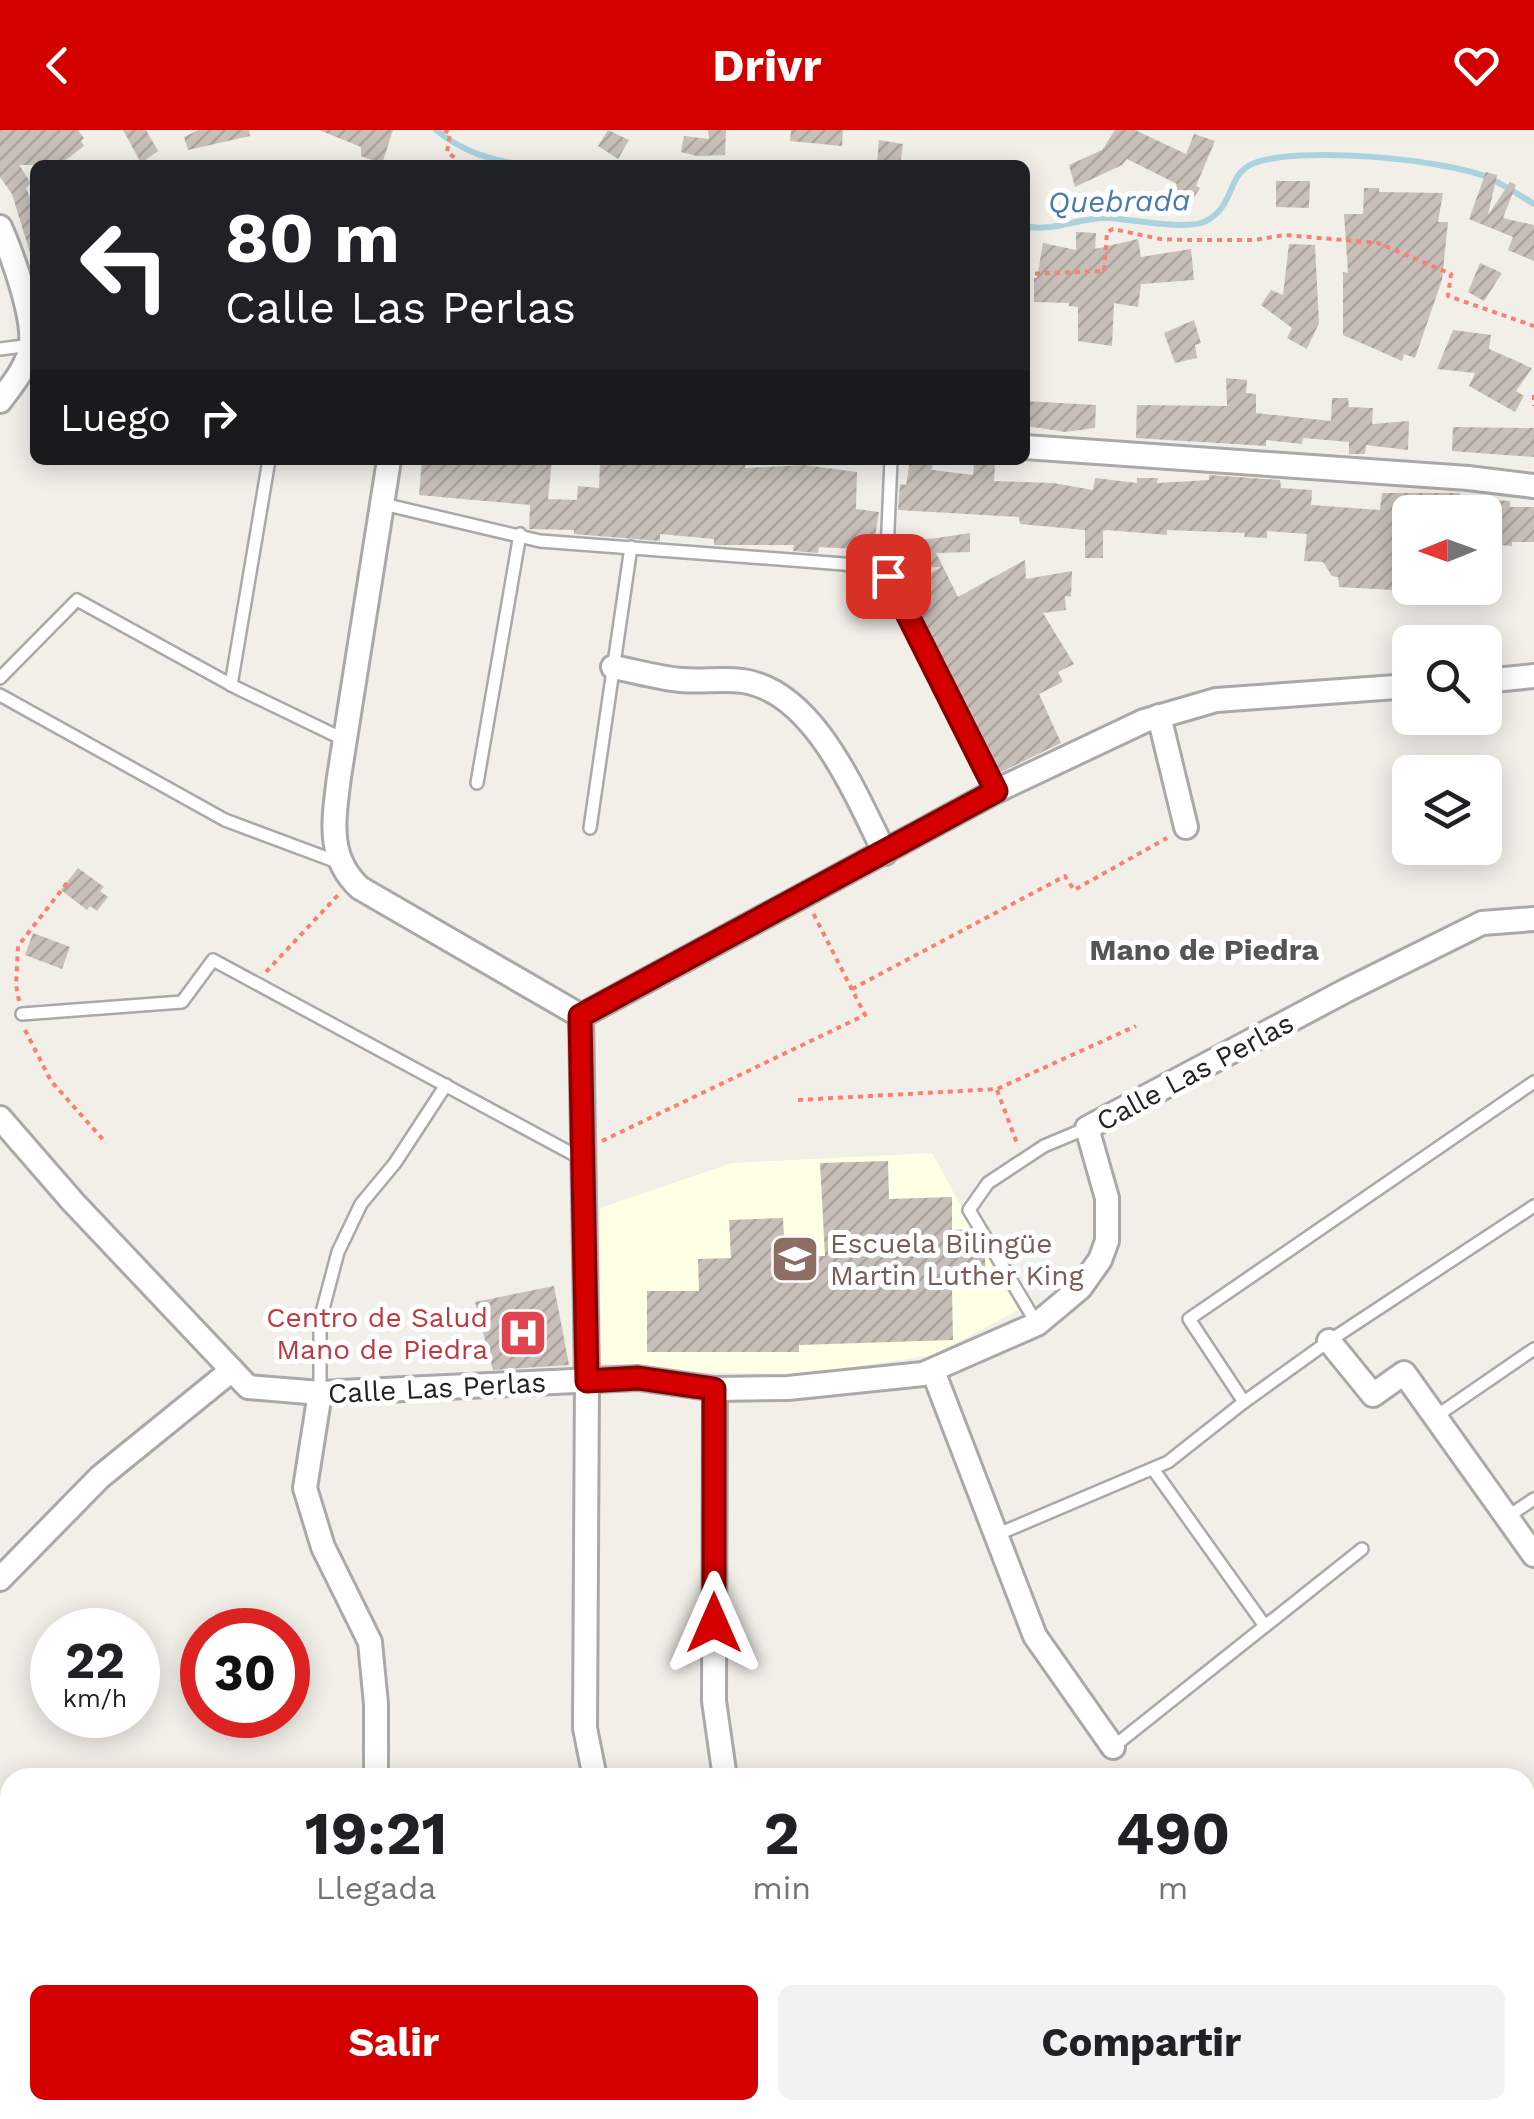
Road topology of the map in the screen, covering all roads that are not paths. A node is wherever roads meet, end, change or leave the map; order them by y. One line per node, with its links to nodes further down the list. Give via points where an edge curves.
1 (0, 226): 2 (street)
2 (30, 329)
3 (30, 346): 4 (lane)
4 (0, 349)
5 (30, 352): 6 (street)
6 (0, 401)
7 (1030, 447): 11 (street)
8 (268, 465): 20 (lane)
9 (388, 465): 12 (street)
10 (891, 465): 15 (lane)
11 (1534, 486)
12 (382, 504): 13 (lane); 24 (street)
13 (520, 534): 14 (lane); 25 (lane)
14 (631, 547): 15 (lane, via 844,564); 16 (lane)
15 (886, 575): 26 (lane)
16 (613, 667): 28 (lane); 29 (street, via 681,680 742,680 786,698 838,764)
17 (1534, 676): 19 (street)
18 (0, 678): 20 (lane, via 78,600)
19 (1502, 679)
20 (231, 685): 24 (lane)
21 (1392, 687): 23 (street, via 1216,700)
22 (0, 695): 30 (lane, via 224,820)
23 (1159, 716): 26 (street); 27 (street)
24 (345, 740): 30 (street, via 333,830)
25 (477, 783)
26 (996, 791): 29 (street)
27 (1186, 827)
28 (590, 828)
29 (885, 853): 33 (street)
30 (346, 872): 33 (street)
31 (1534, 919): 37 (street, Calle Las Perlas, via 1482,923)
32 (22, 1014): 35 (lane, via 182,1002 214,960)
33 (580, 1016): 38 (street)
34 (1534, 1082): 48 (lane, via 1189,1318)
35 (446, 1085): 38 (lane); 47 (lane, via 361,1204 338,1252 320,1320)
36 (0, 1118): 43 (street, Calle Las Perlas)
37 (1087, 1128): 40 (street, Calle Las Perlas, via 1107,1198 1108,1241 1080,1288); 40 (lane, via 1044,1146 988,1183 969,1210)
38 (582, 1155): 45 (street)
39 (1534, 1206): 41 (lane)
40 (1036, 1324): 44 (street, Calle Las Perlas)
41 (1329, 1341): 48 (lane); 49 (street, via 1373,1394 1404,1373)
42 (1534, 1349): 49 (lane)
43 (232, 1370): 47 (street, Calle Las Perlas, via 248,1388); 56 (street, via 100,1476)
44 (933, 1371): 46 (street, Calle Las Perlas, via 788,1388); 53 (street)
45 (587, 1381): 46 (street, Calle Las Perlas, via 638,1378); 47 (street, Calle Las Perlas); 60 (street, via 585,1728)
46 (714, 1389): 61 (street, via 714,1701)
47 (320, 1393): 59 (street, via 304,1488 323,1547 370,1642)
48 (1244, 1402): 50 (lane)
49 (1435, 1418): 52 (street)
50 (1152, 1469): 53 (lane); 57 (lane)
51 (1534, 1499): 52 (lane)
52 (1507, 1518): 55 (street)
53 (996, 1534): 58 (street, via 1035,1636)
54 (1362, 1549): 57 (lane)
55 (1534, 1555)
56 (0, 1579)
57 (1265, 1626): 58 (lane)
58 (1113, 1747)
59 (376, 1768)
60 (593, 1768)
61 (724, 1768)

